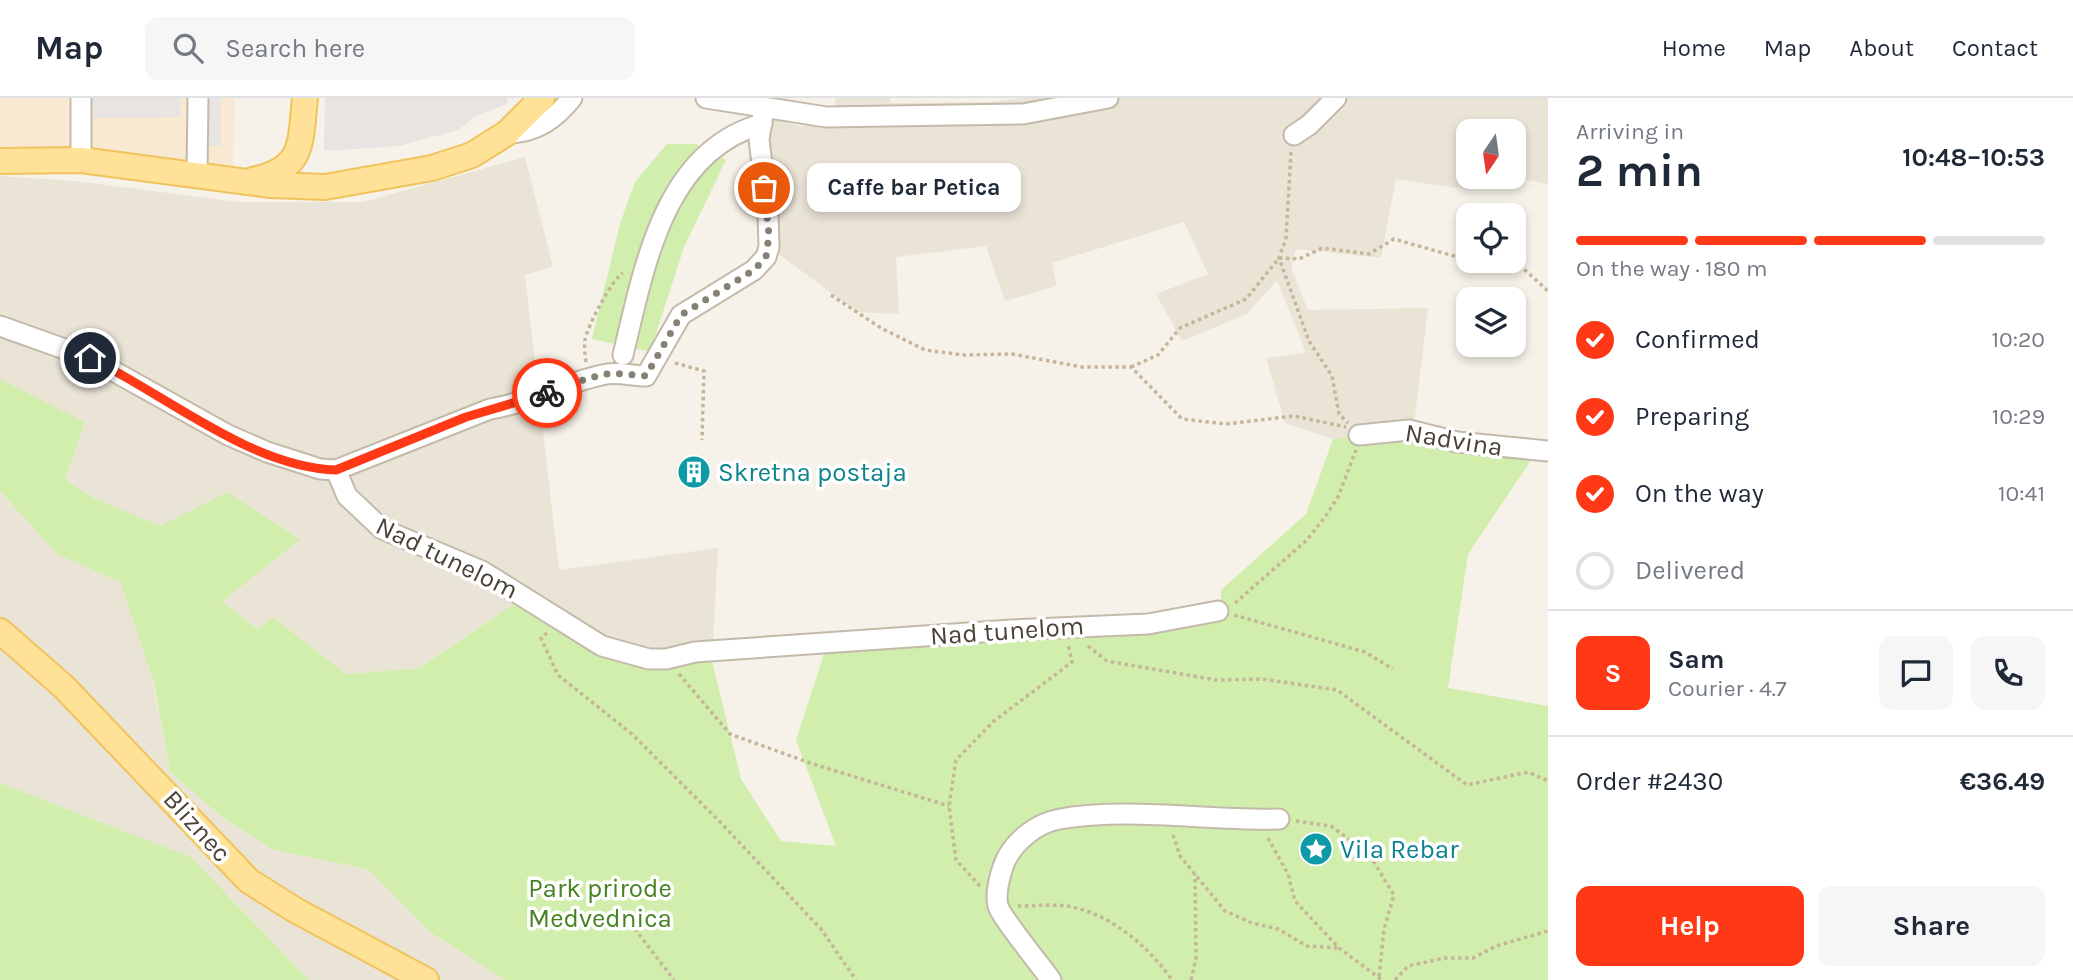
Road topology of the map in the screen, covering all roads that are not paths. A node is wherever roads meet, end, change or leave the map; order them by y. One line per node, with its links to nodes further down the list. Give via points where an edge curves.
1 (81, 98): 14 (street)
2 (198, 98): 15 (street)
3 (305, 98): 12 (main road)
4 (541, 98): 10 (main road)
5 (572, 98): 10 (street, via 554,119 538,128)
6 (706, 98): 9 (street)
7 (1108, 98): 9 (street, via 1050,111 997,115)
8 (1336, 98): 11 (street)
9 (763, 116): 19 (street, via 691,169 667,209 646,265); 22 (street, via 760,158 769,235 766,257 754,270 681,315 646,376 612,373 589,378 478,413)
10 (508, 133): 17 (main road, via 453,162)
11 (1294, 135)
12 (300, 145): 16 (main road, via 281,173); 17 (main road, via 307,177)
13 (0, 160): 14 (main road)
14 (81, 160): 15 (main road)
15 (197, 174): 16 (main road)
16 (249, 181): 17 (main road)
17 (325, 187)
18 (0, 326): 22 (street, via 90,358 267,452 302,465)
19 (623, 355)
20 (1359, 435): 21 (street, Nadvina, via 1409,430 1457,442)
21 (1548, 451)
22 (336, 470): 23 (street, Nad tunelom, via 347,496 382,529 482,571 615,652 666,659 695,652 1011,629 1148,624)
23 (1218, 611)
24 (0, 631): 26 (main road, Bliznec, via 72,695 249,881)
25 (1272, 819): 27 (street, via 1167,815 1058,819 1032,830 1009,850 999,875 998,906)
26 (426, 980)
27 (1051, 980)

